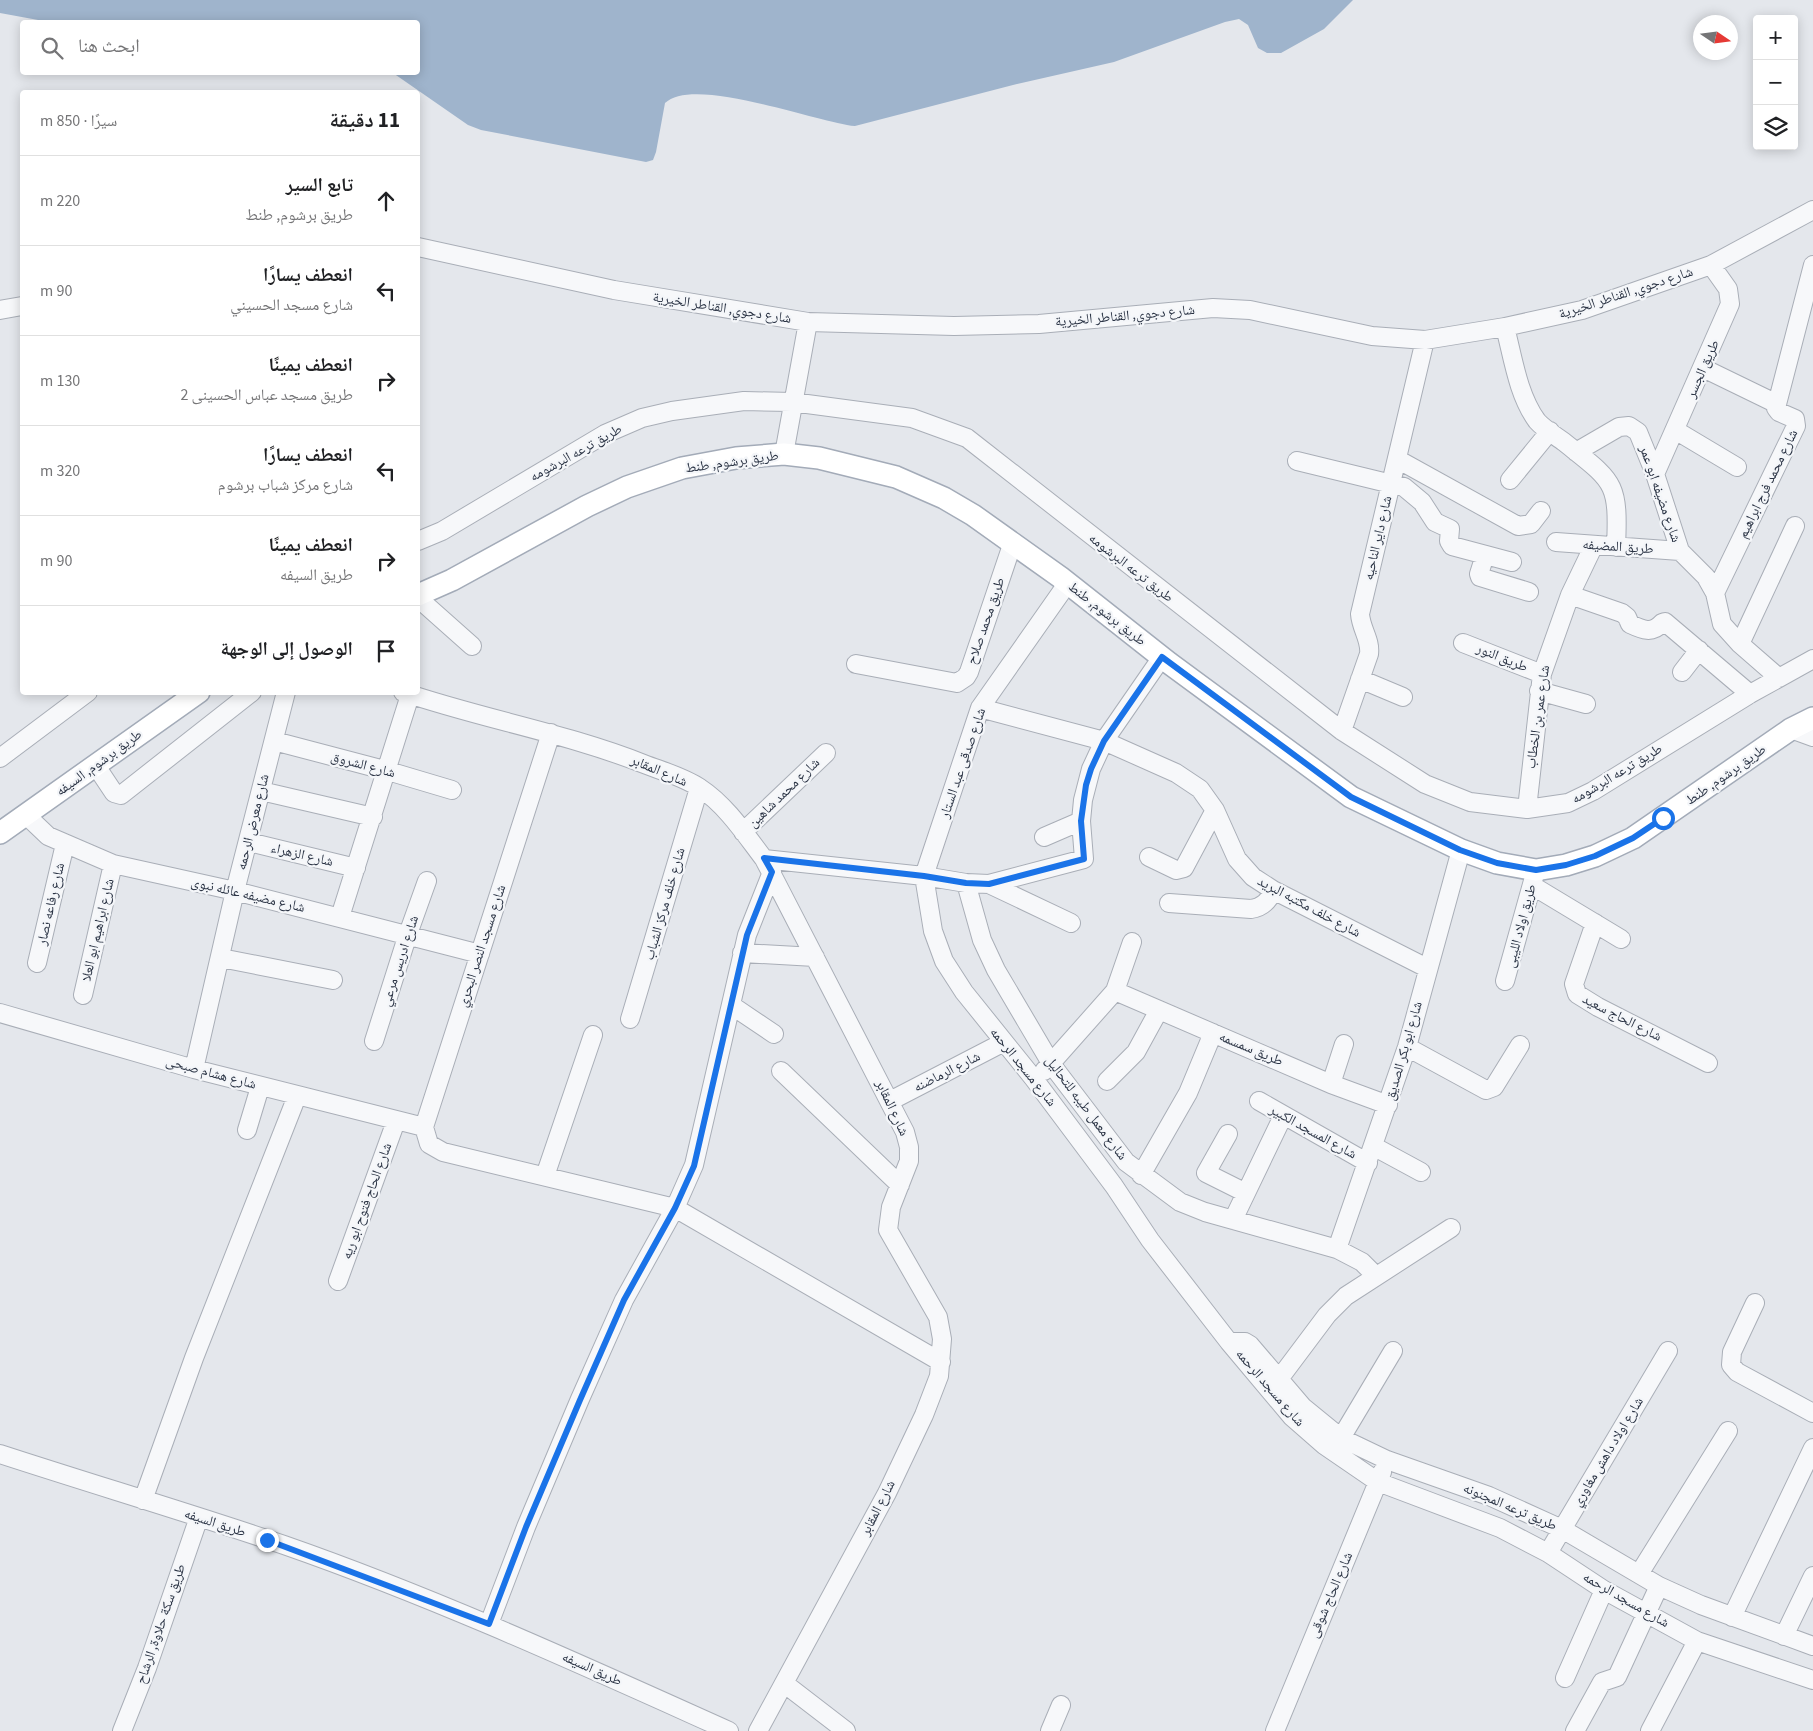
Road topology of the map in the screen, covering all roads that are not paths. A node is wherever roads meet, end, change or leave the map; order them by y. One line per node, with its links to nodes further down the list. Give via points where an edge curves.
1 (1813, 210): 3 (street, شارع دجوي, القناطر الخيرية)
2 (420, 247): 7 (street, شارع دجوي, القناطر الخيرية, via 614,290)
3 (1711, 265): 8 (street, شارع دجوي, القناطر الخيرية, via 1582,310); 10 (street, طريق الجسر, via 1728,289 1730,304)
4 (1813, 266): 12 (street)
5 (20, 306): 6 (street)
6 (0, 310)
7 (808, 322): 9 (street, شارع دجوي, القناطر الخيرية, via 954,326 1039,324 1222,309 1284,316 1372,336); 11 (street)
8 (1505, 328): 9 (street, شارع دجوي, القناطر الخيرية); 14 (street, via 1526,402 1538,422)
9 (1425, 340): 17 (street, شارع داير الناحيه)
10 (1703, 368): 12 (street); 13 (street, طريق الجسر)
11 (792, 402): 16 (street); 25 (street, طريق ترعه البرشومه, via 744,401 642,418 605,434); 62 (street, طريق ترعه البرشومه, via 912,418 967,438)
12 (1777, 404): 35 (street, شارع محمد فرج ابراهيم, via 1779,412 1795,419 1796,426)
13 (1675, 430): 19 (street); 20 (street, طريق الجسر)
14 (1550, 431): 15 (street); 21 (street)
15 (1576, 452): 20 (street, شارع مضيفه ابو عمر, via 1618,427 1629,426 1638,432); 29 (street, via 1608,480 1615,494 1618,511)
16 (784, 454): 26 (main road, طريق برشوم, طنط, via 819,458 896,477 944,498); 36 (main road, طريق برشوم, طنط, via 736,458 682,468 627,487)
17 (1397, 459): 22 (street, شارع داير الناحيه); 23 (street, via 1518,526 1531,524)
18 (1298, 461): 22 (street)
19 (1737, 467)
20 (1655, 474): 30 (street, شارع مضيفه ابو عمر)
21 (1510, 480)
22 (1391, 484): 31 (street, via 1414,493 1435,522 1450,529 1451,544); 48 (street, شارع داير الناحيه, via 1360,614 1360,624 1370,648)
23 (1541, 511)
24 (1795, 526): 40 (street)
25 (420, 541)
26 (1013, 542): 33 (main road, طريق برشوم, طنط); 45 (street, طريق محمد صلاح, via 969,672 962,681 957,683)
27 (1556, 542): 28 (street, طريق المضيفه)
28 (1594, 545): 29 (street, طريق المضيفه); 37 (street, شارع عمر بن الخطاب)
29 (1616, 546): 30 (street, طريق المضيفه)
30 (1680, 551): 35 (street, شارع مضيفه ابو عمر, via 1706,577)
31 (1485, 554): 32 (street); 34 (street, via 1480,577)
32 (1512, 562)
33 (1067, 584): 43 (main road, طريق برشوم, طنط); 59 (street, شارع صدقى عبد الستار)
34 (1529, 592)
35 (1715, 593): 40 (street, شارع مضيفه ابو عمر, via 1722,624)
36 (420, 595)
37 (1570, 595): 42 (street, via 1622,613 1630,624 1648,631 1655,630 1664,622); 49 (street, شارع عمر بن الخطاب)
38 (420, 598): 41 (street)
39 (1463, 643): 49 (street, طريق النور)
40 (1740, 644): 47 (street, شارع مضيفه ابو عمر)
41 (472, 646)
42 (1699, 650): 46 (street); 50 (street)
43 (1162, 657): 66 (street); 84 (main road, طريق برشوم, طنط, via 1351,797)
44 (1813, 659): 47 (street, طريق ترعه البرشومه)
45 (856, 664)
46 (1682, 672)
47 (1779, 678): 50 (street, طريق ترعه البرشومه)
48 (1360, 679): 57 (street); 62 (street, شارع داير الناحيه)
49 (1541, 682): 58 (street, طريق النور); 74 (street, شارع عمر بن الخطاب)
50 (1750, 694): 74 (street, طريق ترعه البرشومه, via 1593,791 1568,803)
51 (84, 695): 68 (street)
52 (195, 695): 69 (main road, طريق برشوم, السيفه)
53 (248, 695): 69 (street, via 122,795 116,794)
54 (285, 695): 65 (street, شارع معرض الرحمه)
55 (406, 695): 70 (street)
56 (410, 695): 63 (street, شارع المقابر)
57 (1403, 697)
58 (1586, 704)
59 (980, 708): 66 (street, شارع خلف مكتبه البريد); 89 (street, شارع صدقى عبد الستار)
60 (1813, 718): 61 (main road, طريق برشوم, طنط)
61 (1791, 729): 64 (street); 90 (main road, طريق برشوم, طنط, via 1633,838)
62 (1342, 731): 74 (street, طريق ترعه البرشومه, via 1425,784 1470,802)
63 (551, 733): 71 (street, شارع المقابر, via 627,757); 104 (street, شارع مسجد النصر البحري)
64 (1813, 737)
65 (274, 741): 70 (street, شارع الشروق); 73 (street, شارع معرض الرحمه)
66 (1104, 741): 75 (street, شارع خلف مكتبه البريد, via 1176,774 1200,789); 78 (street, via 1086,785)
67 (826, 753): 79 (street, شارع محمد شاهين)
68 (0, 758)
69 (96, 766): 76 (main road, طريق برشوم, السيفه)
70 (388, 771): 72 (street, شارع الشروق); 77 (street)
71 (699, 788): 79 (street, شارع المقابر, via 721,806); 116 (street, شارع خلف مركز الشباب)
72 (452, 790)
73 (261, 791): 77 (street); 82 (street, شارع معرض الرحمه)
74 (1527, 809)
75 (1215, 810): 85 (street, via 1184,868 1176,870); 94 (street, شارع خلف مكتبه البريد, via 1237,859 1253,877)
76 (27, 816): 80 (main road, طريق برشوم, السيفه); 83 (street, شارع مضيفه عائله نبوى, via 48,836)
77 (373, 818): 88 (street)
78 (1081, 821): 81 (street); 93 (street, via 1085,858)
79 (743, 832): 87 (street, شارع المقابر)
80 (0, 833)
81 (1044, 837)
82 (249, 842): 88 (street, شارع الزهراء); 95 (street, شارع معرض الرحمه)
83 (65, 844): 86 (street, شارع مضيفه عائله نبوى); 107 (street, شارع رفاعه نصار)
84 (1460, 850): 90 (main road, طريق برشوم, طنط); 108 (street, شارع ابو بكر الصديق)
85 (1149, 857)
86 (113, 864): 95 (street, شارع مضيفه عائله نبوى); 112 (street, شارع ابراهيم ابو العلا)
87 (768, 865): 89 (street); 103 (street); 105 (street, شارع المقابر)
88 (356, 868): 97 (street)
89 (924, 876): 92 (street); 121 (street, شارع مسجد الرحمه, via 933,931 944,961)
90 (1534, 878): 99 (street); 110 (street, طريق اولاد الليبى)
91 (427, 881): 100 (street, شارع ادريس مرعي)
92 (966, 883): 93 (street); 126 (street, شارع معمل طيبه للتحاليل, via 982,940 996,970)
93 (989, 884): 98 (street)
94 (1273, 890): 96 (street, via 1267,901 1251,909); 108 (street, شارع خلف مكتبه البريد)
95 (235, 891): 97 (street, شارع مضيفه عائله نبوى); 106 (street, شارع معرض الرحمه)
96 (1169, 903)
97 (340, 917): 100 (street, شارع مضيفه عائله نبوى)
98 (1071, 923)
99 (1595, 923): 101 (street); 125 (street, شارع الحاج سعيد, via 1574,984 1577,994 1598,1008)
100 (408, 934): 104 (street, شارع مضيفه عائله نبوى); 120 (street, شارع ادريس مرعي)
101 (1621, 939)
102 (1132, 942): 111 (street)
103 (742, 953): 105 (street); 113 (street)
104 (480, 954): 139 (street, شارع مسجد النصر البحري)
105 (815, 957): 134 (street, شارع المقابر)
106 (221, 958): 109 (street); 127 (street, شارع معرض الرحمه)
107 (37, 963)
108 (1427, 968): 124 (street, شارع ابو بكر الصديق)
109 (333, 980)
110 (1506, 981)
111 (1115, 991): 114 (street, طريق سمسمه); 126 (street)
112 (83, 995)
113 (731, 1005): 118 (street); 149 (street, via 694,1166)
114 (1159, 1010): 117 (street, طريق سمسمه); 130 (street, via 1136,1052)
115 (0, 1013): 127 (street, شارع هشام صبحى)
116 (630, 1019)
117 (1212, 1033): 131 (street, طريق سمسمه); 145 (street, via 1188,1093)
118 (774, 1034)
119 (593, 1035): 146 (street)
120 (374, 1041)
121 (1004, 1042): 129 (street, شارع مسجد الرحمه); 134 (street, شارع الرماضنه)
122 (1344, 1044): 131 (street)
123 (1520, 1045): 124 (street, via 1494,1087 1486,1090)
124 (1407, 1047): 136 (street, شارع ابو بكر الصديق)
125 (1708, 1063)
126 (1052, 1065): 129 (street); 145 (street, شارع معمل طيبه للتحاليل, via 1126,1162)
127 (194, 1069): 132 (street, شارع هشام صبحى)
128 (781, 1071): 147 (street)
129 (1034, 1079): 156 (street, شارع مسجد الرحمه, via 1150,1240)
130 (1107, 1081)
131 (1331, 1084): 136 (street, طريق سمسمه)
132 (260, 1087): 133 (street, شارع هشام صبحى); 140 (street)
133 (297, 1096): 138 (street, شارع هشام صبحى); 169 (street, via 194,1358)
134 (890, 1101): 147 (street, شارع المقابر, via 909,1146 909,1161)
135 (1259, 1101): 137 (street, شارع المسجد الكبير)
136 (1388, 1105): 142 (street, شارع ابو بكر الصديق)
137 (1283, 1116): 143 (street, شارع المسجد الكبير); 148 (street)
138 (396, 1121): 139 (street, شارع هشام صبحى); 154 (street, شارع الحاج فتوح ابو ريه)
139 (424, 1127): 146 (street, via 429,1144 443,1152)
140 (247, 1130)
141 (1228, 1134): 148 (street, via 1206,1173)
142 (1373, 1146): 143 (street, شارع ابو بكر الصديق); 144 (street)
143 (1368, 1163): 152 (street, شارع ابو بكر الصديق)
144 (1421, 1172)
145 (1141, 1175): 150 (street, شارع معمل طيبه للتحاليل, via 1180,1202)
146 (544, 1176): 149 (street)
147 (900, 1185): 159 (street, شارع المقابر, via 890,1207 888,1230 938,1317 942,1339)
148 (1246, 1193): 150 (street)
149 (675, 1208): 159 (street); 179 (street, via 624,1300 526,1527)
150 (1233, 1220): 152 (street, شارع معمل طيبه للتحاليل)
151 (1451, 1228): 153 (street)
152 (1337, 1249): 153 (street, شارع معمل طيبه للتحاليل, via 1362,1262)
153 (1376, 1276): 160 (street, via 1346,1296 1327,1315)
154 (338, 1281)
155 (1755, 1303): 162 (street, via 1732,1352 1731,1365 1737,1372)
156 (1229, 1342): 160 (street, طريق ترعه المجنونه, via 1250,1345); 161 (street, شارع مسجد الرحمه)
157 (1393, 1351): 164 (street)
158 (1668, 1351): 171 (street, شارع اولاد داهش مغاوري)
159 (941, 1362): 185 (street, شارع المقابر, via 928,1406 887,1493)
160 (1279, 1379): 161 (street, طريق ترعه المجنونه)
161 (1298, 1412): 164 (street, طريق ترعه المجنونه); 168 (street, شارع مسجد الرحمه, via 1324,1445)
162 (1813, 1413)
163 (1728, 1431): 173 (street)
164 (1342, 1438): 167 (street, طريق ترعه المجنونه)
165 (1813, 1448): 178 (street)
166 (0, 1454): 169 (street, طريق السيفه)
167 (1387, 1460): 168 (street, شارع الحاج شوقى); 171 (street, طريق ترعه المجنونه, via 1489,1496)
168 (1378, 1482): 172 (street, شارع مسجد الرحمه, via 1500,1528); 192 (street, شارع الحاج شوقى)
169 (143, 1500): 170 (street, طريق السيفه)
170 (199, 1517): 179 (street, طريق السيفه, via 285,1545); 187 (street, طريق سكة حلاوة, الرشاح)
171 (1562, 1529): 172 (street, شارع اولاد داهش مغاوري); 173 (street, طريق ترعه المجنونه)
172 (1548, 1553): 176 (street, شارع مسجد الرحمه)
173 (1638, 1574): 175 (street, طريق ترعه المجنونه)
174 (1813, 1576): 180 (street)
175 (1659, 1586): 177 (street); 178 (street, طريق ترعه المجنونه)
176 (1604, 1590): 177 (street, شارع مسجد الرحمه); 183 (street)
177 (1647, 1614): 181 (street, شارع مسجد الرحمه); 193 (street, via 1617,1677 1601,1683)
178 (1732, 1617): 180 (street, طريق ترعه المجنونه)
179 (489, 1624): 188 (street, طريق السيفه)
180 (1784, 1636): 182 (street, طريق ترعه المجنونه)
181 (1697, 1640): 184 (street, شارع مسجد الرحمه); 194 (street)
182 (1811, 1641)
183 (1565, 1678)
184 (1813, 1680)
185 (785, 1684): 189 (street, شارع المقابر); 190 (street)
186 (1061, 1705): 191 (street)
187 (122, 1731)
188 (729, 1731)
189 (758, 1731)
190 (846, 1731)
191 (1050, 1731)
192 (1275, 1731)
193 (1575, 1731)
194 (1650, 1731)

